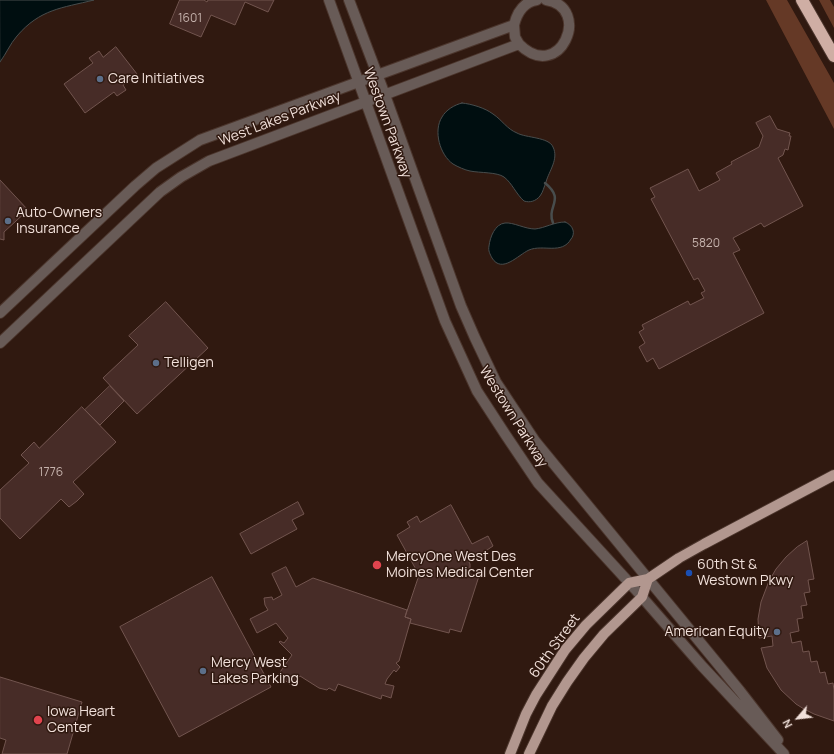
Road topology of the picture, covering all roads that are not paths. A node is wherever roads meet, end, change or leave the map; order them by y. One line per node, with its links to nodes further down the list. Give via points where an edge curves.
1 (329, 0): 11 (street, Westown Parkway)
2 (349, 0): 10 (street, Westown Parkway)
3 (537, 0): 7 (street, via 523,6 516,15)
4 (546, 0): 8 (street, via 555,3 566,14 570,30 568,38 561,48 540,56 524,50)
5 (802, 0): 9 (highway)
6 (805, 0): 9 (highway)
7 (514, 25): 8 (street, via 515,37); 10 (street, West Lakes Parkway)
8 (519, 44): 12 (street, West Lakes Parkway)
9 (832, 52)
10 (377, 75): 11 (street, West Lakes Parkway); 12 (street, Westown Parkway)
11 (358, 82): 13 (street, Westown Parkway); 14 (street, West Lakes Parkway, via 200,140 177,154 135,186)
12 (385, 95): 13 (street, West Lakes Parkway); 17 (street, Westown Parkway, via 461,306 496,382 535,441)
13 (365, 102): 15 (street, West Lakes Parkway, via 209,161 181,177 160,192); 18 (street, Westown Parkway, via 445,321 477,391 538,483)
14 (0, 313)
15 (0, 343)
16 (834, 475): 17 (main road, via 704,544)
17 (648, 579): 18 (main road); 19 (main road); 23 (street, Westown Parkway)
18 (629, 582): 19 (street, Westown Parkway); 20 (main road, 60th Street, via 586,625 566,650 536,695)
19 (642, 597): 21 (main road, via 604,634 584,658 552,706); 22 (street, Westown Parkway)
20 (510, 754)
21 (529, 754)
22 (784, 754)
23 (789, 754)

